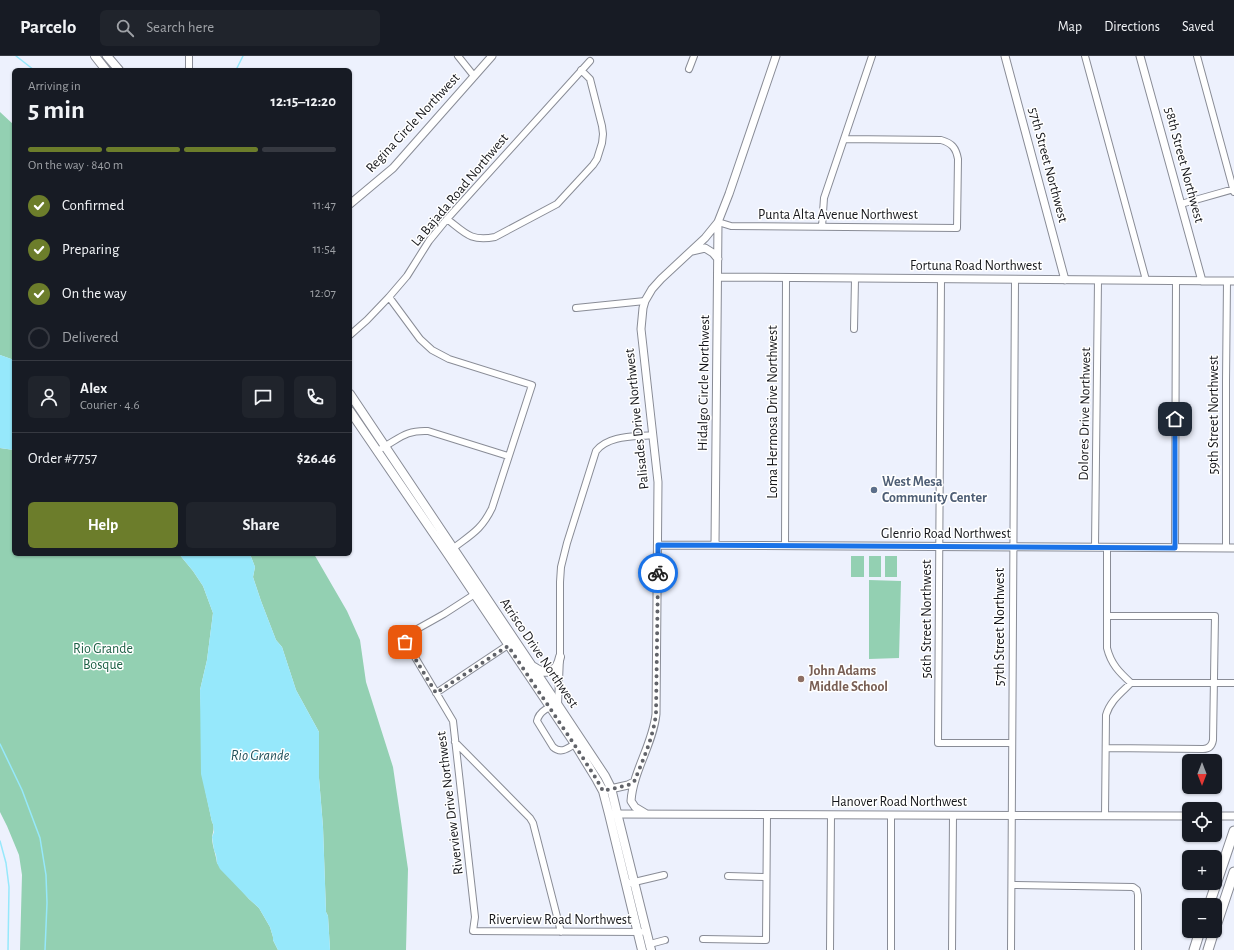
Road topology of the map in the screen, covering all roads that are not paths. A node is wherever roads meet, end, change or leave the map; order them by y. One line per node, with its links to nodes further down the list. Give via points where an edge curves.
1 (95, 56): 14 (main road)
2 (107, 56): 15 (main road)
3 (189, 56): 16 (street)
4 (458, 56): 19 (street)
5 (492, 56): 19 (street, Regina Circle Northwest)
6 (694, 56): 17 (street)
7 (776, 56): 25 (street, Palisades Drive Northwest)
8 (872, 56): 20 (street)
9 (1006, 56): 34 (street, 57th Street Northwest)
10 (1085, 56): 36 (street)
11 (1140, 56): 23 (street, 58th Street Northwest)
12 (1197, 56): 21 (street)
13 (590, 61): 18 (street, La Bajada Road Northwest)
14 (104, 68)
15 (116, 68)
16 (189, 68)
17 (689, 69)
18 (581, 70): 24 (street, La Bajada Road Northwest); 24 (street, via 590,79 603,134 600,151 593,165 557,204 495,237 476,239 468,236)
19 (474, 76): 22 (street, Regina Circle Northwest, via 393,168)
20 (844, 139): 26 (street, via 824,198); 26 (street, Punta Alta Avenue Northwest, via 941,140 953,145 958,159 958,228)
21 (1234, 191): 23 (street)
22 (352, 202)
23 (1181, 204): 38 (street, 58th Street Northwest)
24 (447, 219): 40 (street, La Bajada Road Northwest)
25 (718, 222): 26 (street, Punta Alta Avenue Northwest, via 731,226); 27 (street, Palisades Drive Northwest); 28 (street, Hidalgo Circle Northwest)
26 (822, 227)
27 (690, 252): 28 (street, via 705,248); 41 (street, Palisades Drive Northwest, via 657,284)
28 (718, 259): 29 (street, Hidalgo Circle Northwest)
29 (718, 277): 30 (street, Fortuna Road Northwest); 52 (street, Hidalgo Circle Northwest)
30 (786, 278): 31 (street, Fortuna Road Northwest); 53 (street, Loma Hermosa Drive Northwest)
31 (854, 279): 32 (street, Fortuna Road Northwest); 43 (street)
32 (941, 279): 33 (street, Fortuna Road Northwest); 54 (street, 56th Street Northwest)
33 (1015, 280): 34 (street, Fortuna Road Northwest); 55 (street, 57th Street Northwest)
34 (1066, 280): 35 (street, Fortuna Road Northwest)
35 (1098, 280): 36 (street, Fortuna Road Northwest); 56 (street, Dolores Drive Northwest)
36 (1146, 280): 37 (street, Fortuna Road Northwest)
37 (1176, 281): 38 (street, Fortuna Road Northwest); 58 (street)
38 (1202, 281): 39 (street, Fortuna Road Northwest)
39 (1231, 281): 59 (street, 59th Street Northwest, via 1226,381)
40 (389, 297): 44 (street, La Bajada Road Northwest); 50 (street, via 420,339 432,350 449,359 532,386)
41 (645, 301): 42 (street); 47 (street, Palisades Drive Northwest, via 641,329)
42 (576, 308)
43 (854, 329)
44 (352, 333)
45 (352, 397): 48 (main road, Atrisco Drive Northwest)
46 (352, 414): 49 (main road, Atrisco Drive Northwest)
47 (653, 435): 51 (street, Palisades Drive Northwest, via 658,482); 66 (street, via 612,440 601,446 595,455 561,567)
48 (385, 446): 49 (street); 50 (street, via 405,433 428,431); 60 (main road, Atrisco Drive Northwest)
49 (377, 451): 60 (main road, Atrisco Drive Northwest)
50 (508, 456): 60 (street, via 488,517 478,530)
51 (658, 545): 52 (street, Glenrio Road Northwest); 78 (street, Palisades Drive Northwest, via 656,714 652,736)
52 (715, 545): 53 (street, Glenrio Road Northwest)
53 (785, 546): 54 (street, Glenrio Road Northwest)
54 (939, 547): 55 (street, Glenrio Road Northwest); 76 (street, 56th Street Northwest, via 938,743)
55 (1013, 547): 56 (street, Glenrio Road Northwest); 76 (street, 57th Street Northwest)
56 (1096, 547): 57 (street, Glenrio Road Northwest)
57 (1107, 548): 58 (street, Glenrio Road Northwest); 63 (street)
58 (1175, 548): 59 (street, Glenrio Road Northwest)
59 (1230, 548)
60 (450, 551): 61 (main road, Atrisco Drive Northwest); 62 (main road, Atrisco Drive Northwest)
61 (481, 590): 62 (street); 64 (main road, Atrisco Drive Northwest)
62 (474, 594): 65 (main road, Atrisco Drive Northwest); 71 (street, Riverview Drive Northwest, via 403,637)
63 (1106, 616): 68 (street, via 1107,648 1110,658 1114,666); 69 (street, via 1215,616)
64 (516, 641): 65 (street); 67 (main road, Atrisco Drive Northwest)
65 (508, 646): 71 (street); 73 (main road, Atrisco Drive Northwest)
66 (560, 657): 67 (main road, via 557,667 548,672 542,672); 72 (street)
67 (532, 666): 72 (main road, Atrisco Drive Northwest)
68 (1131, 683): 69 (street); 77 (street, via 1108,707)
69 (1214, 683): 70 (street); 77 (street, via 1213,740 1210,748)
70 (1234, 683)
71 (436, 693): 74 (street, Riverview Drive Northwest, via 453,721)
72 (558, 704): 73 (street); 75 (main road, Atrisco Drive Northwest)
73 (549, 707): 75 (main road, Atrisco Drive Northwest); 75 (street, via 540,714 537,721 553,747 562,751)
74 (455, 742): 100 (street, Riverview Drive Northwest, via 475,917); 101 (street, via 533,823)
75 (578, 742): 79 (main road, Atrisco Drive Northwest, via 605,776)
76 (1012, 743): 86 (street, 57th Street Northwest)
77 (1106, 748): 87 (street)
78 (634, 782): 79 (street); 80 (street, Palisades Drive Northwest, via 631,801)
79 (607, 790): 81 (main road, Atrisco Drive Northwest)
80 (645, 813): 81 (street, Hanover Road Northwest); 82 (street, Hanover Road Northwest)
81 (613, 814): 96 (main road, Atrisco Drive Northwest)
82 (767, 815): 83 (street, Hanover Road Northwest); 95 (street)
83 (831, 815): 84 (street, Hanover Road Northwest); 110 (street)
84 (891, 815): 85 (street, Hanover Road Northwest); 111 (street)
85 (953, 815): 86 (street, Hanover Road Northwest); 112 (street)
86 (1012, 815): 87 (street, Hanover Road Northwest); 97 (street, 57th Street Northwest)
87 (1105, 816): 88 (street, Hanover Road Northwest)
88 (1182, 816)
89 (1222, 816): 90 (street)
90 (1234, 816)
91 (1234, 831): 98 (main road)
92 (1234, 872): 99 (main road)
93 (664, 875): 96 (street)
94 (728, 876): 95 (street)
95 (766, 877): 106 (street, via 766,940)
96 (630, 883): 102 (main road, Atrisco Drive Northwest); 103 (main road, Atrisco Drive Northwest)
97 (1012, 885): 113 (street, 57th Street Northwest); 114 (street, via 1133,887 1138,895)
98 (1211, 898)
99 (1222, 909)
100 (473, 932): 101 (street, Riverview Road Northwest)
101 (561, 932): 102 (street, Riverview Road Northwest)
102 (637, 932): 103 (street, Riverview Road Northwest); 109 (main road, Atrisco Drive Northwest)
103 (647, 932): 108 (main road, Atrisco Drive Northwest)
104 (1198, 938): 115 (main road)
105 (1212, 938): 116 (main road)
106 (703, 939)
107 (665, 940): 108 (street)
108 (650, 947)
109 (642, 950)
110 (830, 950)
111 (891, 950)
112 (952, 950)
113 (1011, 950)
114 (1138, 950)
115 (1194, 950)
116 (1208, 950)

